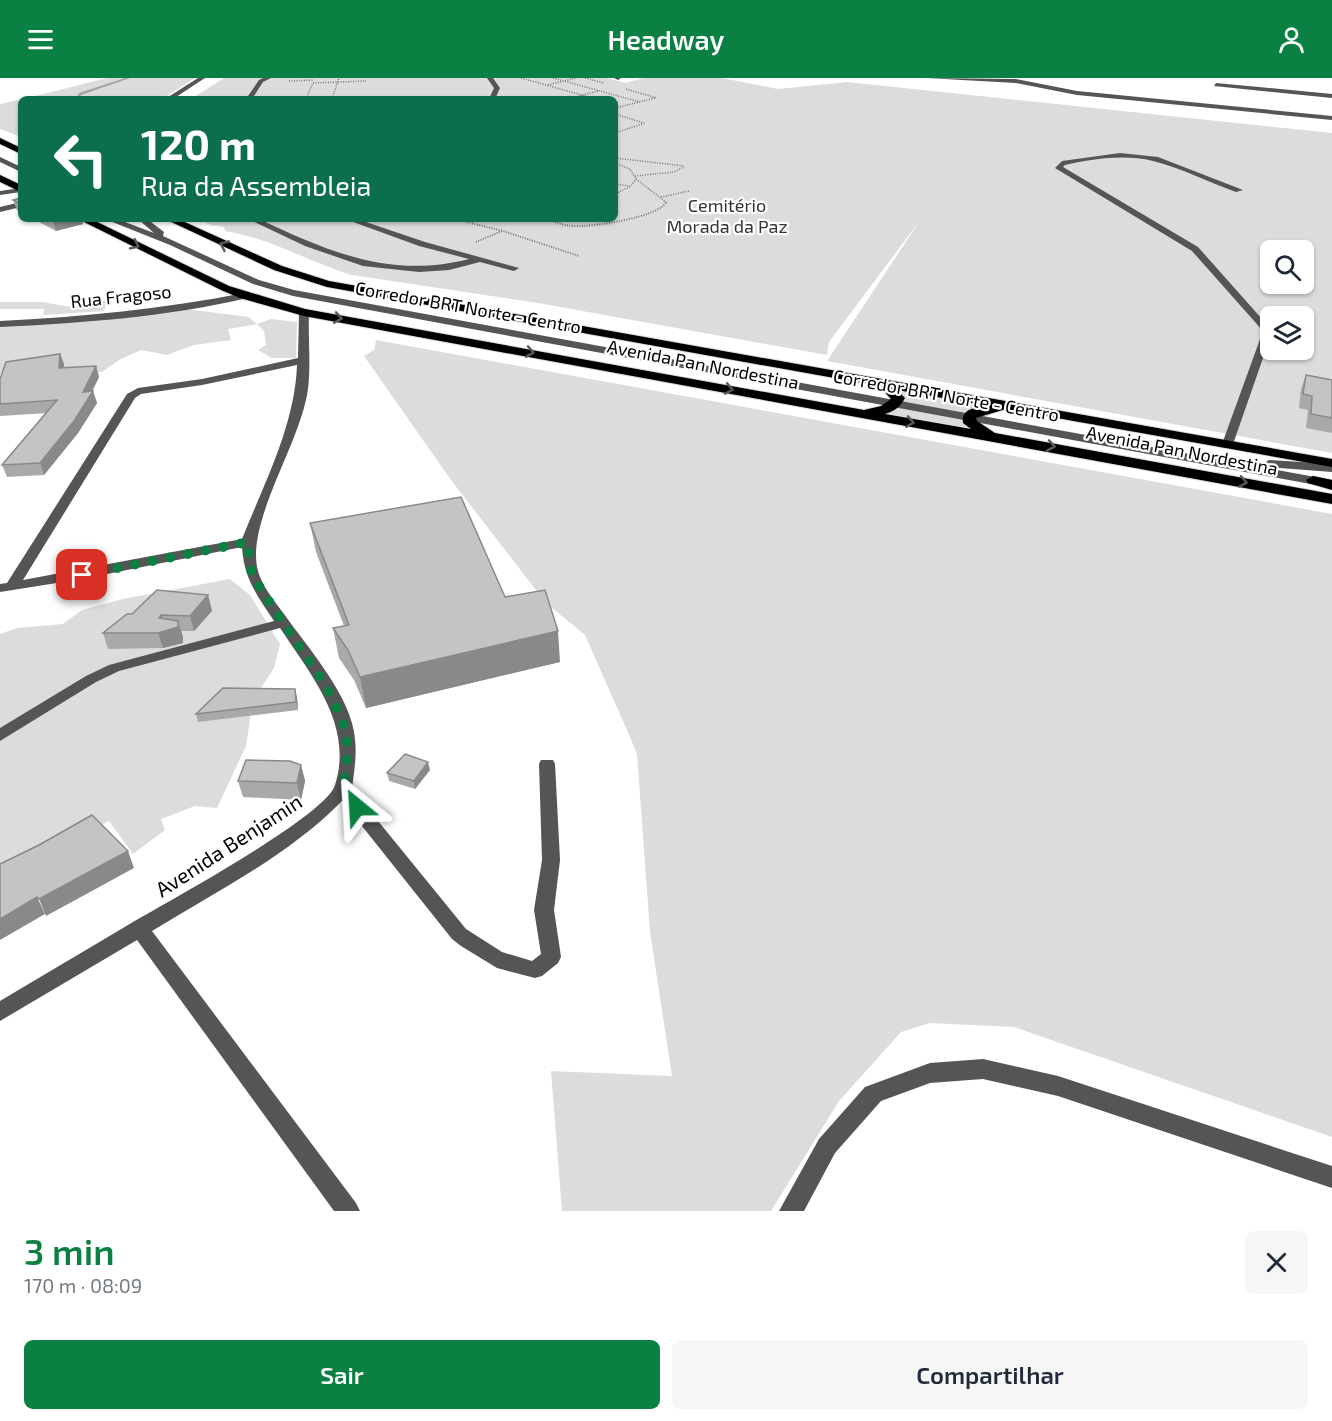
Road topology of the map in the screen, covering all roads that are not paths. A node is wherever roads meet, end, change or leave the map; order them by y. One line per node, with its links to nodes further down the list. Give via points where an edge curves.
1 (202, 78): 9 (street)
2 (268, 78): 10 (street, via 261,81)
3 (490, 78): 11 (street, via 497,88)
4 (788, 78): 7 (street)
5 (929, 78): 6 (street)
6 (1017, 79): 13 (street, via 1077,93)
7 (799, 80)
8 (1216, 85): 12 (street)
9 (173, 96)
10 (251, 96)
11 (493, 96)
12 (1332, 96)
13 (1332, 118)
14 (0, 141): 15 (highway)
15 (18, 150)
16 (0, 159): 17 (street)
17 (18, 168)
18 (0, 178): 19 (highway)
19 (18, 187)
20 (18, 190): 22 (street)
21 (1239, 190): 44 (street, via 1152,158 1083,158 1062,163 1059,168 1195,249 1268,331)
22 (0, 193)
23 (18, 205): 24 (street)
24 (0, 210)
25 (89, 222): 34 (highway, Avenida Pan Nordestina, one-way to 34)
26 (118, 222): 31 (street, Corredor BRT Norte - Centro)
27 (146, 222): 31 (street, Corredor BRT Norte - Centro)
28 (177, 222): 38 (highway, Avenida Pan Nordestina, one-way to 28, via 327,284 278,268)
29 (258, 222): 32 (street, via 369,266 420,271)
30 (359, 222): 32 (street)
31 (173, 243): 39 (street, Corredor BRT Norte - Centro, via 247,278 292,293)
32 (480, 259): 33 (street)
33 (514, 268)
34 (244, 296): 35 (highway, Avenida Pan Nordestina); 36 (street, Rua Fragoso, via 187,307)
35 (304, 312): 37 (street); 41 (highway, Avenida Pan Nordestina, one-way to 41)
36 (0, 324)
37 (302, 361): 51 (street, via 302,390 297,409); 52 (street, via 138,391 131,396)
38 (883, 383): 39 (highway, via 894,391); 40 (highway, Avenida Pan Nordestina)
39 (897, 403): 41 (highway, via 888,409); 42 (street, Corredor BRT Norte - Centro)
40 (1023, 406): 42 (highway, via 982,410); 44 (highway, Avenida Pan Nordestina)
41 (852, 412): 43 (highway, Avenida Pan Nordestina, one-way to 43)
42 (969, 417): 43 (highway, via 970,423); 45 (street, Corredor BRT Norte - Centro)
43 (994, 436): 50 (highway, Avenida Pan Nordestina, one-way to 50)
44 (1228, 444): 46 (highway, Avenida Pan Nordestina)
45 (1206, 460): 47 (street); 48 (street, Corredor BRT Norte - Centro)
46 (1332, 463)
47 (1332, 468)
48 (1313, 480): 49 (highway)
49 (1332, 484)
50 (1332, 499)
51 (248, 542): 52 (street); 53 (street, via 250,568)
52 (7, 586)
53 (283, 623): 54 (street, via 114,668); 56 (street, via 340,714 347,737)
54 (0, 735)
55 (547, 764): 56 (street, via 551,860 544,910 551,957 535,969 508,964 459,934)
56 (343, 790): 57 (street, Avenida Benjamin, via 274,848)
57 (139, 928): 58 (street, Avenida Benjamin); 60 (street)
58 (0, 1012)
59 (1332, 1177): 61 (street, via 1058,1086 983,1069 930,1073 873,1094 827,1146)
60 (348, 1211)
61 (791, 1211)

